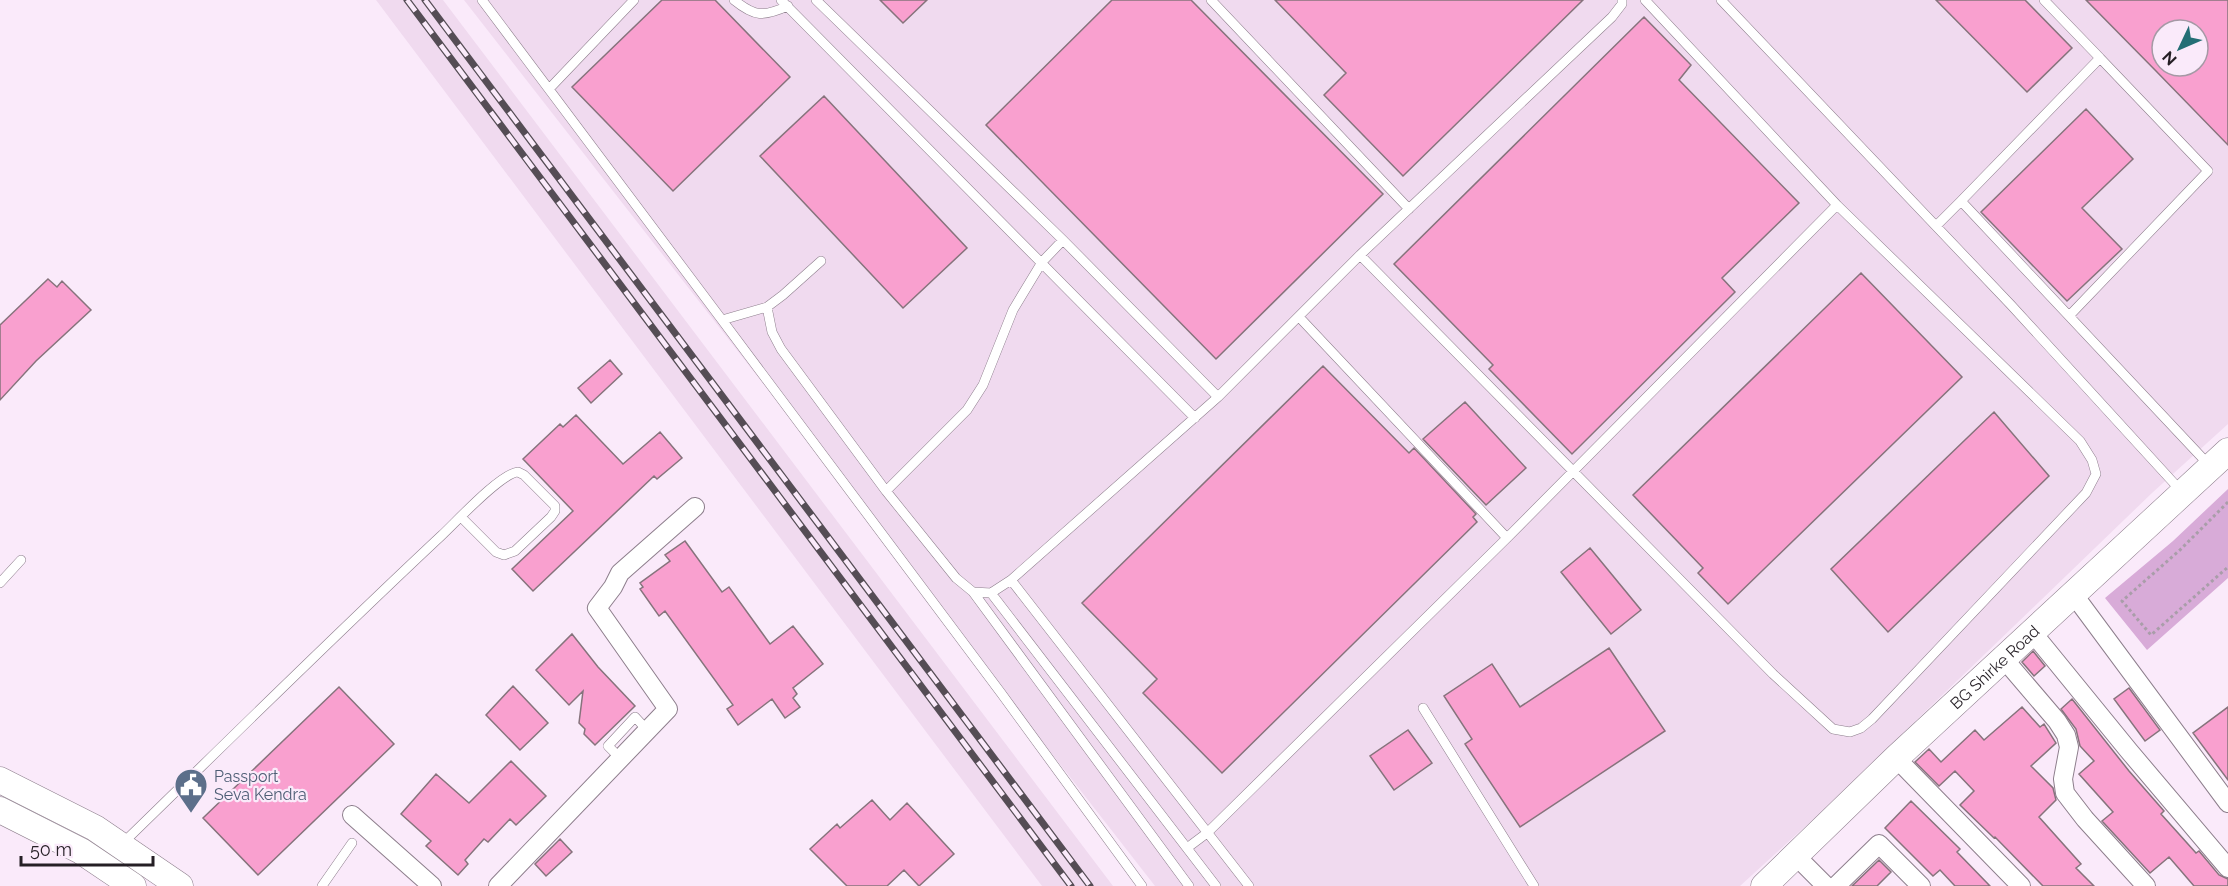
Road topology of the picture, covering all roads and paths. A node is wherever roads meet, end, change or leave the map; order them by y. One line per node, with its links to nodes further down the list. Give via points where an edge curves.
1 (482, 0): 12 (lane)
2 (634, 0): 12 (lane)
3 (734, 0): 10 (lane, via 756,14 768,15)
4 (816, 0): 17 (lane)
5 (1211, 0): 15 (lane)
6 (1622, 0): 15 (lane, via 1612,17)
7 (1645, 0): 14 (lane)
8 (1721, 0): 16 (lane)
9 (2044, 0): 11 (lane)
10 (784, 3): 20 (lane)
11 (2100, 58): 13 (lane); 22 (lane, via 2208,171)
12 (549, 89): 24 (lane)
13 (1961, 201): 16 (lane); 22 (lane)
14 (1837, 205): 28 (lane); 28 (lane, via 2080,441 2096,474 2086,493 1872,719 1850,732 1833,729 1773,674)
15 (1408, 209): 18 (lane)
16 (1936, 226): 30 (lane)
17 (1063, 240): 20 (lane); 25 (lane)
18 (1360, 255): 23 (lane); 28 (lane)
19 (821, 261): 21 (lane)
20 (1042, 262): 26 (lane); 29 (lane, via 1013,310 983,385 967,410)
21 (767, 307): 24 (lane); 29 (lane, via 772,332 781,349)
22 (2069, 316): 27 (lane)
23 (1300, 318): 25 (lane); 34 (lane)
24 (722, 320): 63 (lane)
25 (1218, 397): 26 (lane)
26 (1195, 418): 37 (lane)
27 (2220, 459): 30 (street, BG Shirke Road)
28 (1572, 470): 34 (lane)
29 (886, 490): 39 (lane, via 956,578)
30 (2183, 494): 41 (street, BG Shirke Road)
31 (2228, 502): 36 (path, via 2122,601 2151,635)
32 (695, 507): 62 (street, via 620,573 597,608 668,709)
33 (461, 517): 33 (lane, via 512,472 525,475 555,506 551,517 515,551 504,555 496,552); 53 (lane)
34 (1507, 538): 51 (lane)
35 (21, 560): 38 (lane)
36 (2228, 567)
37 (1011, 580): 40 (lane); 51 (lane)
38 (0, 583)
39 (973, 592): 40 (lane); 64 (lane)
40 (991, 593): 54 (lane)
41 (2074, 595): 42 (street, BG Shirke Road); 47 (street)
42 (2032, 632): 43 (street, BG Shirke Road); 57 (street)
43 (2004, 659): 45 (street, BG Shirke Road); 73 (street, via 2066,735 2069,747 2063,779 2065,793)
44 (1423, 708): 67 (lane)
45 (1896, 758): 56 (street, BG Shirke Road); 72 (street)
46 (0, 780): 50 (street)
47 (2228, 803)
48 (0, 810): 55 (street)
49 (352, 815): 61 (street)
50 (95, 828): 53 (street); 55 (street)
51 (1207, 833): 54 (lane); 66 (lane)
52 (352, 843): 60 (lane)
53 (121, 845): 59 (street)
54 (1187, 848): 65 (lane)
55 (81, 851): 58 (street)
56 (1796, 856): 68 (street, BG Shirke Road); 69 (street)
57 (2228, 868)
58 (133, 886)
59 (180, 886)
60 (322, 886)
61 (432, 886)
62 (498, 886)
63 (1142, 886)
64 (1189, 886)
65 (1216, 886)
66 (1249, 886)
67 (1534, 886)
68 (1764, 886)
69 (1826, 886)
70 (1836, 886): 71 (street, via 1879,844)
71 (1921, 886)
72 (2021, 886)
73 (2146, 886)

